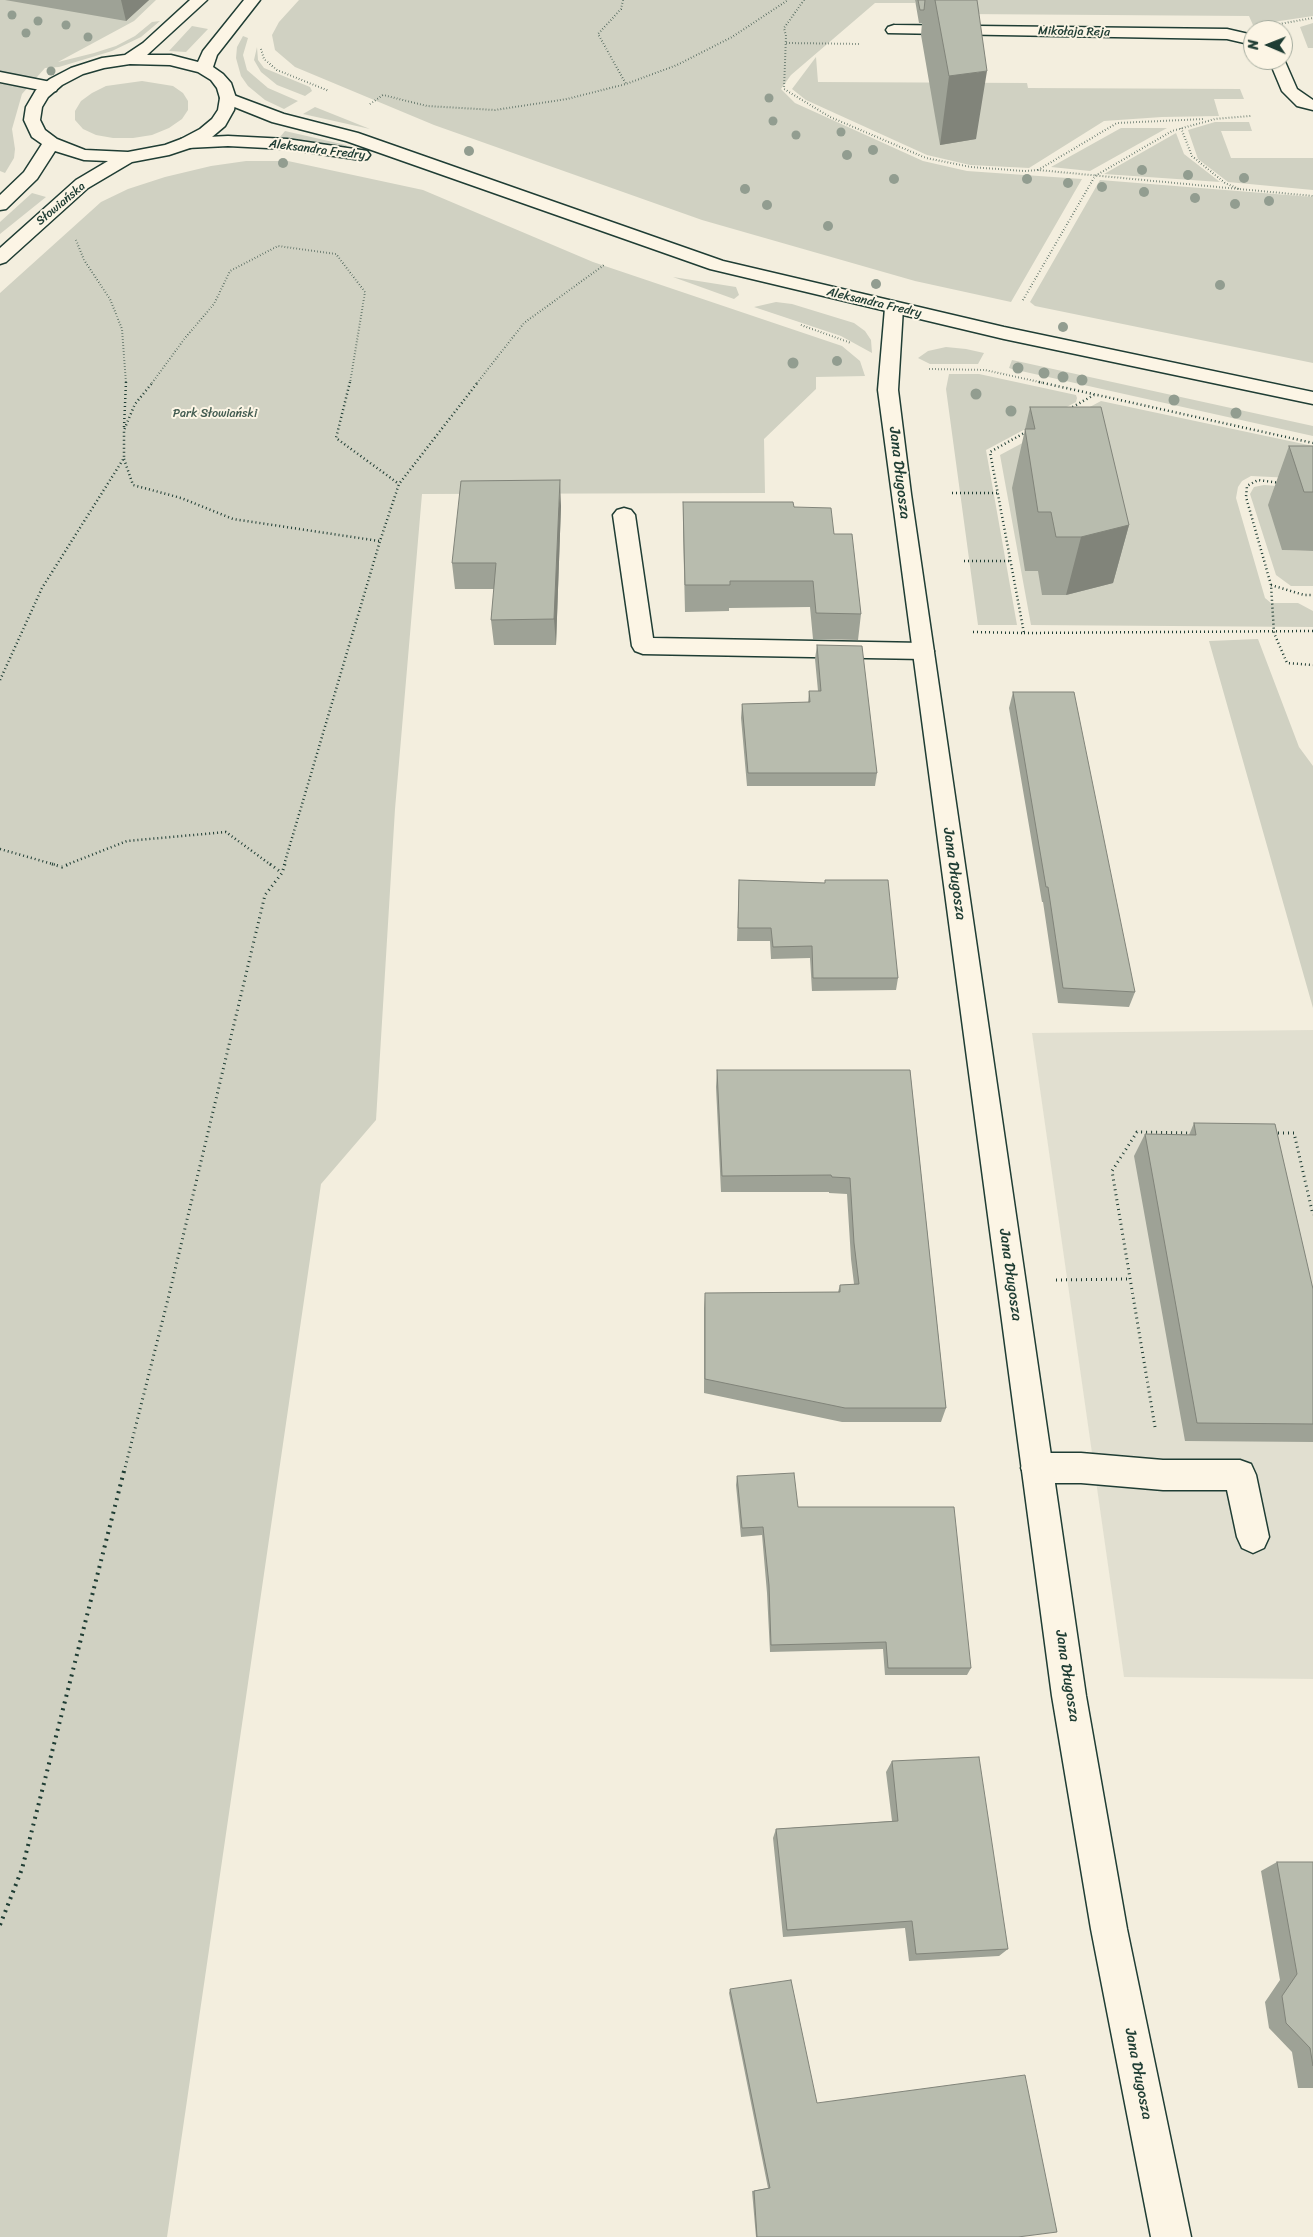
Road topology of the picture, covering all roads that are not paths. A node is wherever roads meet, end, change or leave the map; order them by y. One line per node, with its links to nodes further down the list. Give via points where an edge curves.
1 (199, 0): 5 (street, via 155,42)
2 (252, 0): 6 (street, via 209,54)
3 (894, 30): 4 (street, Mikołaja Reja, via 1227,34)
4 (1243, 38)
5 (130, 59): 6 (street, via 171,60); 9 (street, via 77,71)
6 (204, 70): 10 (street, via 225,87)
7 (1281, 70): 11 (street, via 1290,91 1303,102)
8 (0, 76): 9 (street)
9 (50, 87): 12 (street, via 34,107 32,120 38,133)
10 (228, 98): 13 (street, via 219,122); 15 (street, Aleksandra Fredry, via 278,118 352,137)
11 (1313, 105)
12 (51, 143): 14 (street, via 84,155); 16 (street, via 31,175)
13 (187, 143): 14 (street, via 169,150); 15 (street, Aleksandra Fredry, via 287,144)
14 (128, 157): 17 (street, Słowiańska, via 82,184)
15 (446, 171): 18 (street, Aleksandra Fredry, via 717,265)
16 (0, 205)
17 (0, 258)
18 (894, 308): 19 (street, Aleksandra Fredry); 21 (street, Jana Długosza, via 888,390)
19 (1313, 398)
20 (624, 514): 21 (street, via 643,646)
21 (923, 651): 22 (street, Jana Długosza)
22 (1037, 1468): 23 (street, via 1163,1475 1240,1475); 24 (street, Jana Długosza, via 1069,1696 1108,1919)
23 (1253, 1537)
24 (1171, 2237)

